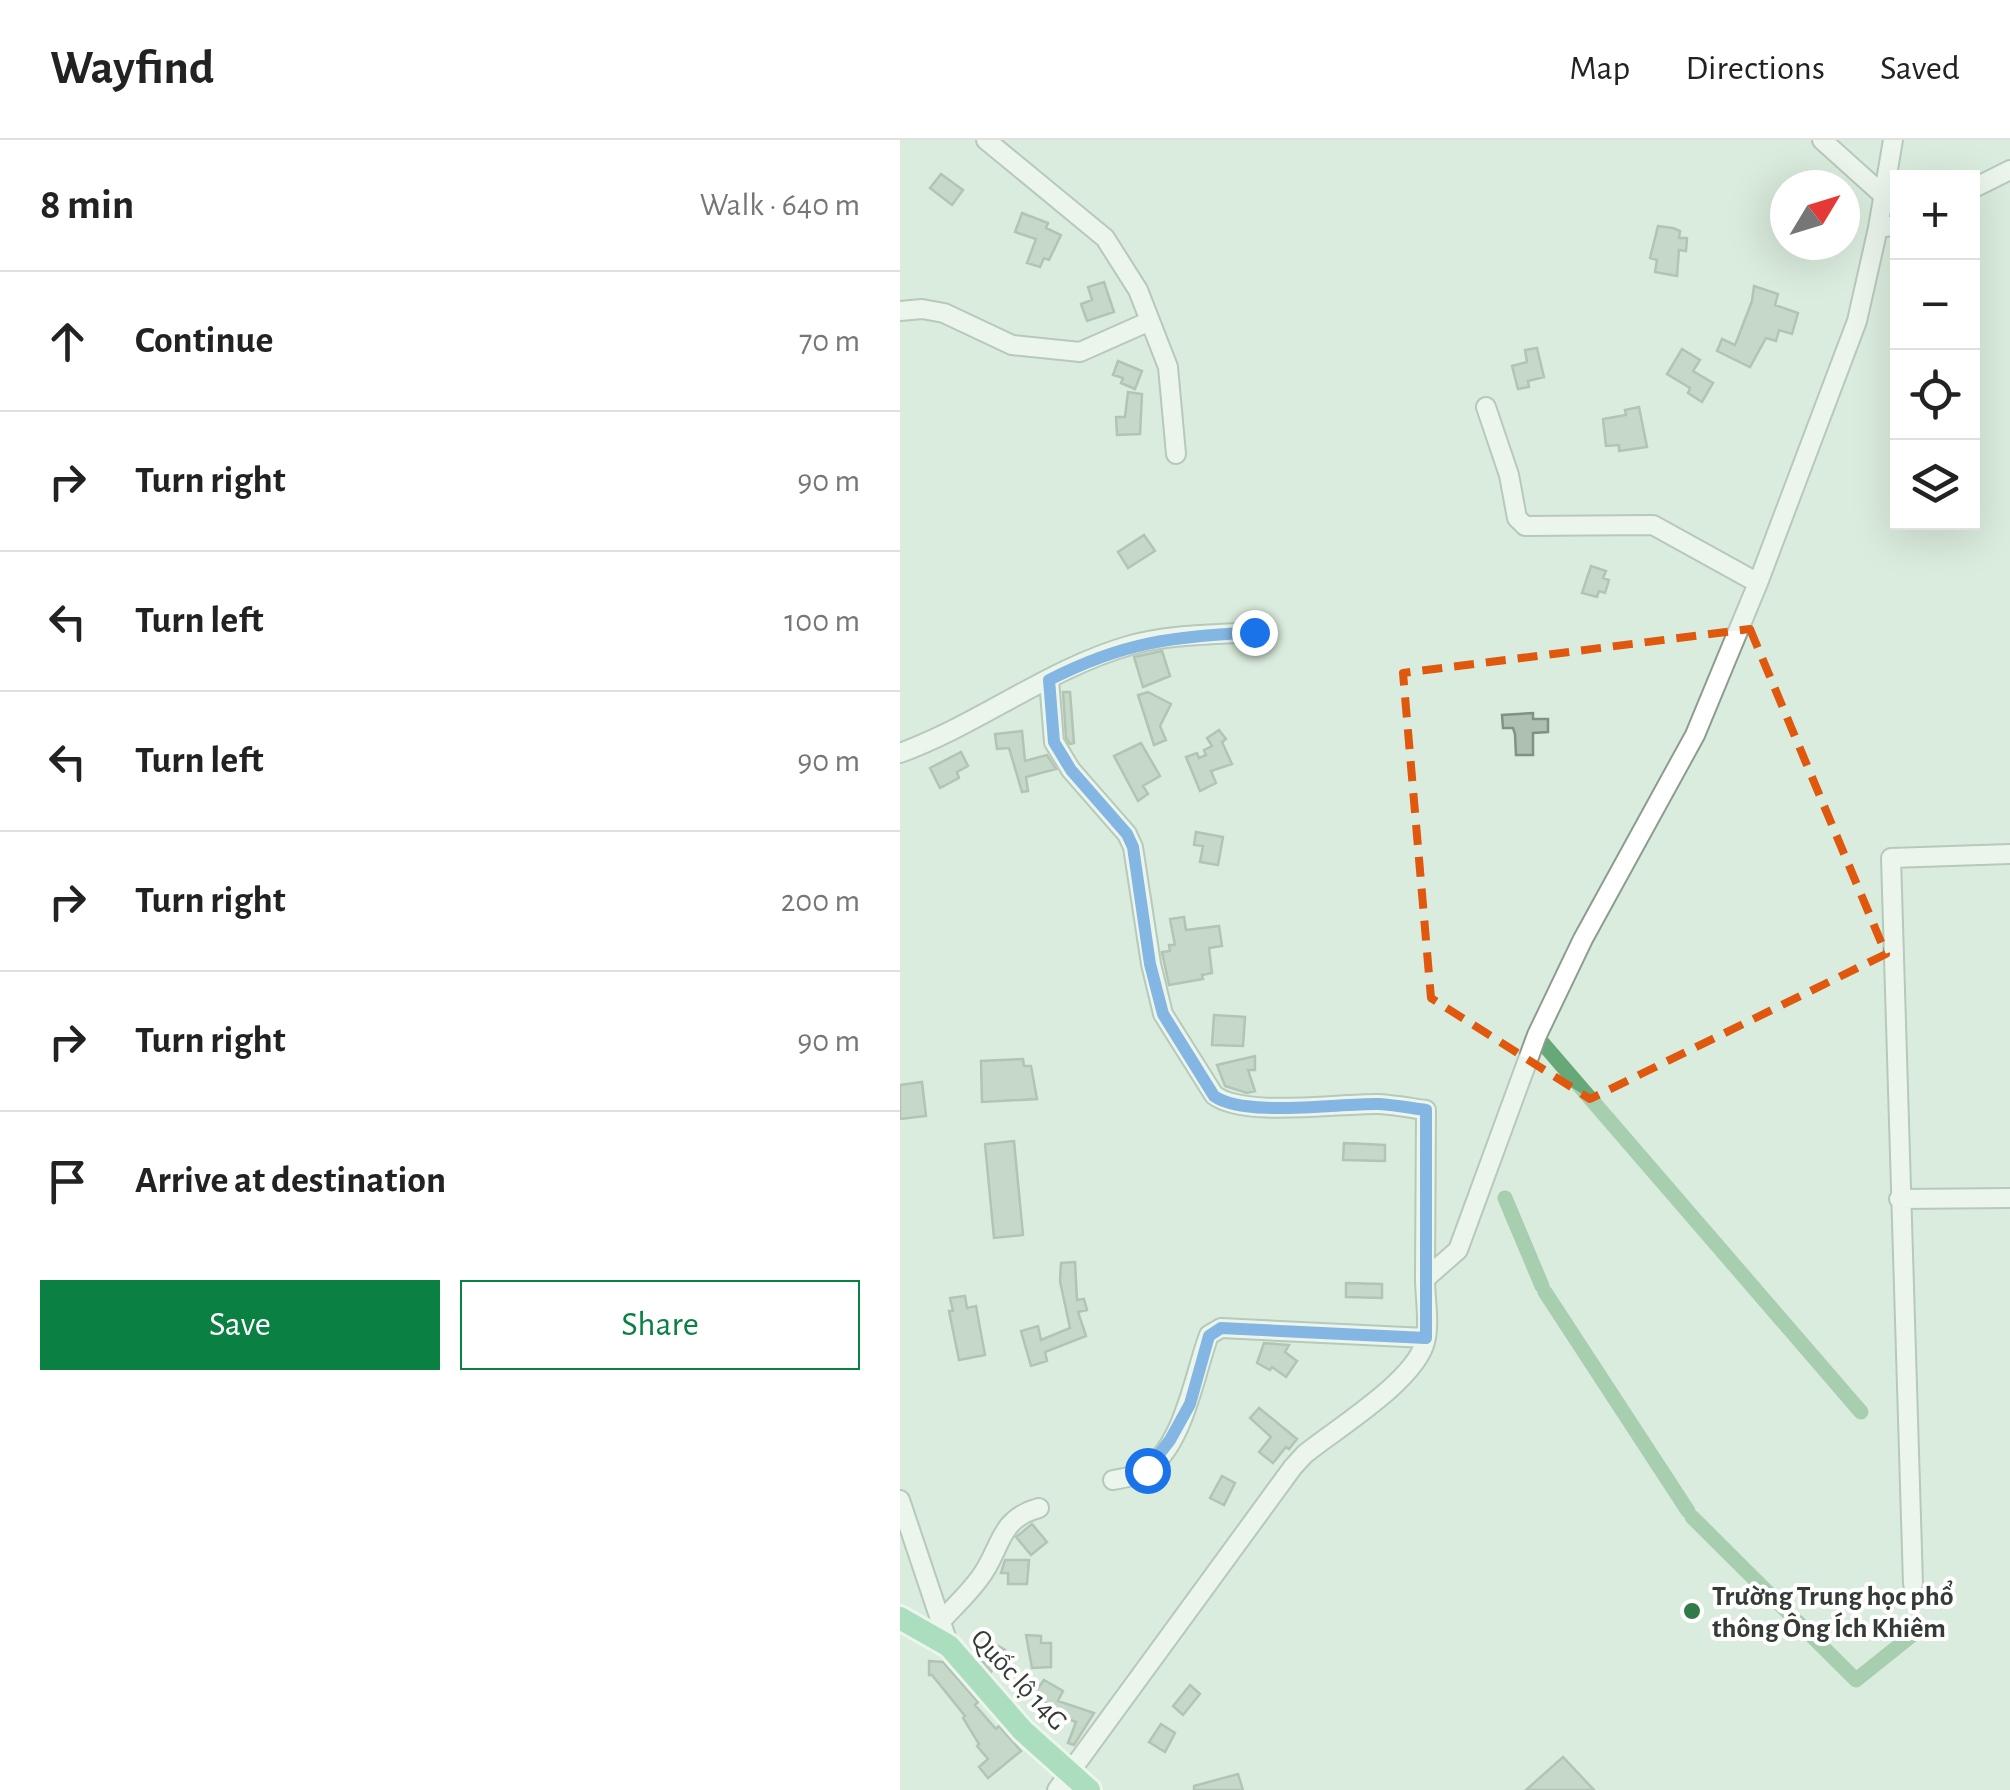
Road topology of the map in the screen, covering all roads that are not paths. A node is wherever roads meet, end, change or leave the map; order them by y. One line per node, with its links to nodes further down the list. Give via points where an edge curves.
1 (986, 140): 9 (street, via 1105,238)
2 (1822, 140): 6 (street)
3 (1893, 140): 6 (street)
4 (2010, 170): 5 (street)
5 (1980, 184)
6 (1882, 194): 7 (street)
7 (1888, 227): 12 (street)
8 (900, 311): 9 (street, via 944,314 1012,345 1080,352)
9 (1150, 321): 11 (street, via 1168,367)
10 (1486, 407): 12 (street, via 1516,518 1524,526 1653,525)
11 (1176, 454)
12 (1758, 583): 19 (street, via 1695,735 1537,1035 1458,1250)
13 (1254, 632): 14 (street, via 1131,645)
14 (1049, 680): 15 (street); 19 (street, via 1054,742 1133,847 1163,1014 1214,1096 1250,1108 1378,1104 1426,1110)
15 (900, 753)
16 (2010, 854): 18 (street, via 1892,858)
17 (2010, 1198): 18 (street)
18 (1900, 1199): 24 (street)
19 (1425, 1278): 20 (street)
20 (1426, 1338): 21 (street, via 1221,1328 1209,1336 1190,1404 1156,1461 1134,1476); 28 (street, via 1398,1380 1293,1467)
21 (1112, 1480)
22 (900, 1500): 26 (street)
23 (1039, 1508): 26 (street, via 1012,1522 982,1576)
24 (1912, 1584)
25 (900, 1618): 27 (main road, Quốc lộ 14G)
26 (941, 1620): 27 (street)
27 (949, 1646): 28 (main road, Quốc lộ 14G)
28 (1063, 1780): 29 (main road, Quốc lộ 14G)
29 (1088, 1790)

